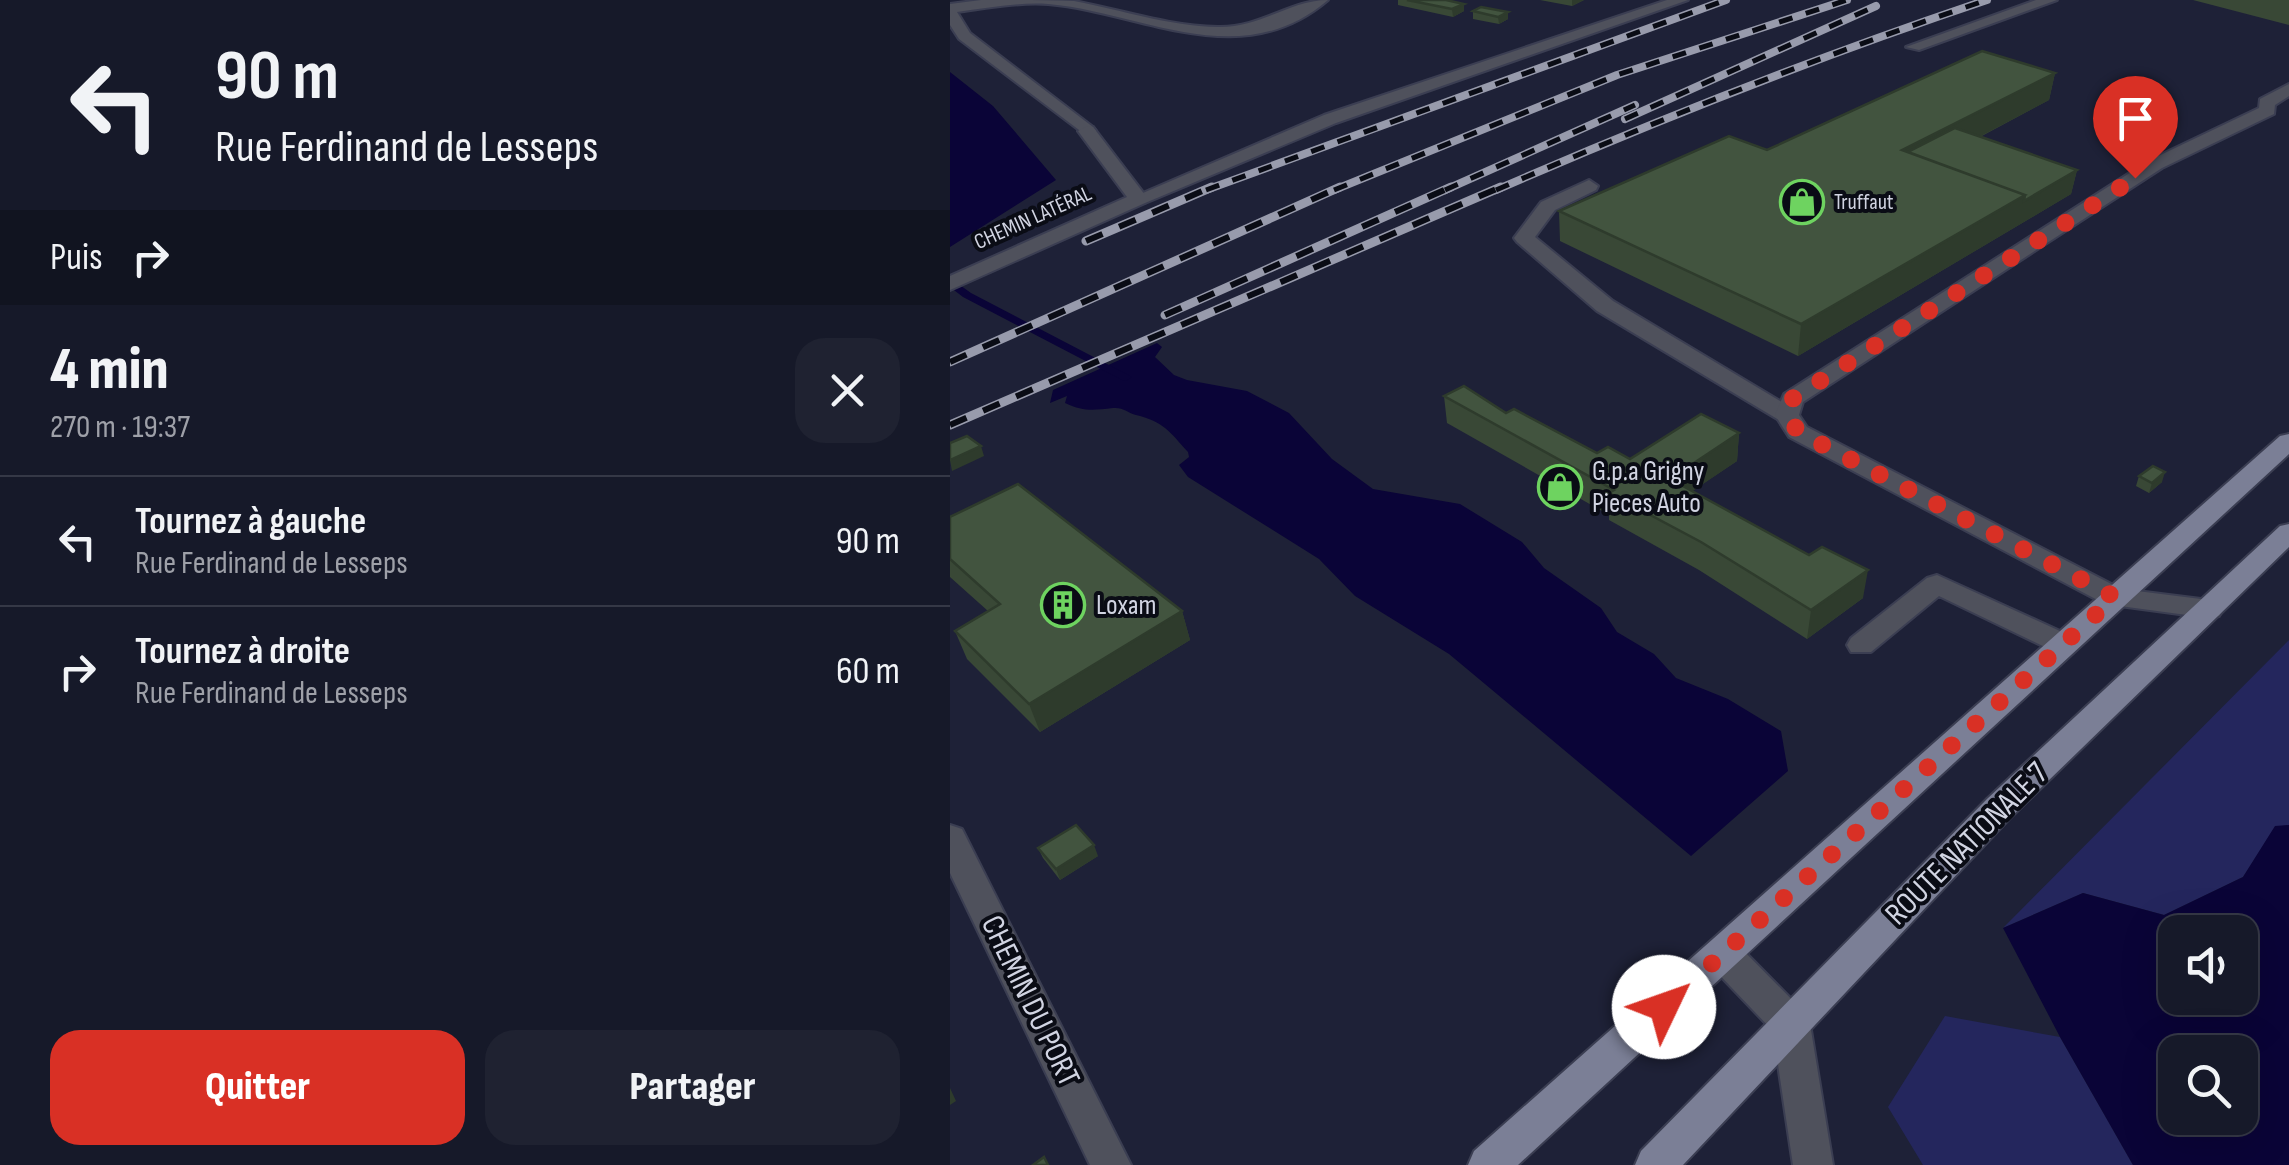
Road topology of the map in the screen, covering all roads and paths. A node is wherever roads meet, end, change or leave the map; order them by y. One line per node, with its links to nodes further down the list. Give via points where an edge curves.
1 (1018, 0): 6 (street)
2 (1028, 0): 3 (street, via 1240,31)
3 (1321, 0)
4 (1677, 0): 11 (street, CHEMIN LATÉRAL, via 1330,119)
5 (2050, 0): 7 (street)
6 (950, 10): 11 (street, via 964,36 1087,131)
7 (1914, 47)
8 (2289, 88): 9 (street, via 2266,103)
9 (2278, 114): 13 (street, via 2145,171 1792,399)
10 (1589, 186): 13 (street, via 1548,206 1524,238 1604,306)
11 (1138, 199): 12 (street, CHEMIN LATÉRAL)
12 (959, 280)
13 (1788, 415): 16 (street, via 1798,432)
14 (2289, 441): 16 (main road)
15 (2289, 532): 17 (main road, ROUTE NATIONALE 7)
16 (2115, 597): 17 (street); 18 (main road)
17 (2209, 609): 22 (main road, ROUTE NATIONALE 7, via 1999,808)
18 (2063, 644): 19 (street, via 1937,584); 21 (main road)
19 (1862, 645)
20 (950, 838): 23 (street, CHEMIN DU PORT)
21 (1723, 954): 22 (street); 24 (main road)
22 (1790, 1024): 25 (main road, ROUTE NATIONALE 7); 26 (street)
23 (1110, 1165)
24 (1488, 1165)
25 (1655, 1165)
26 (1813, 1165)

